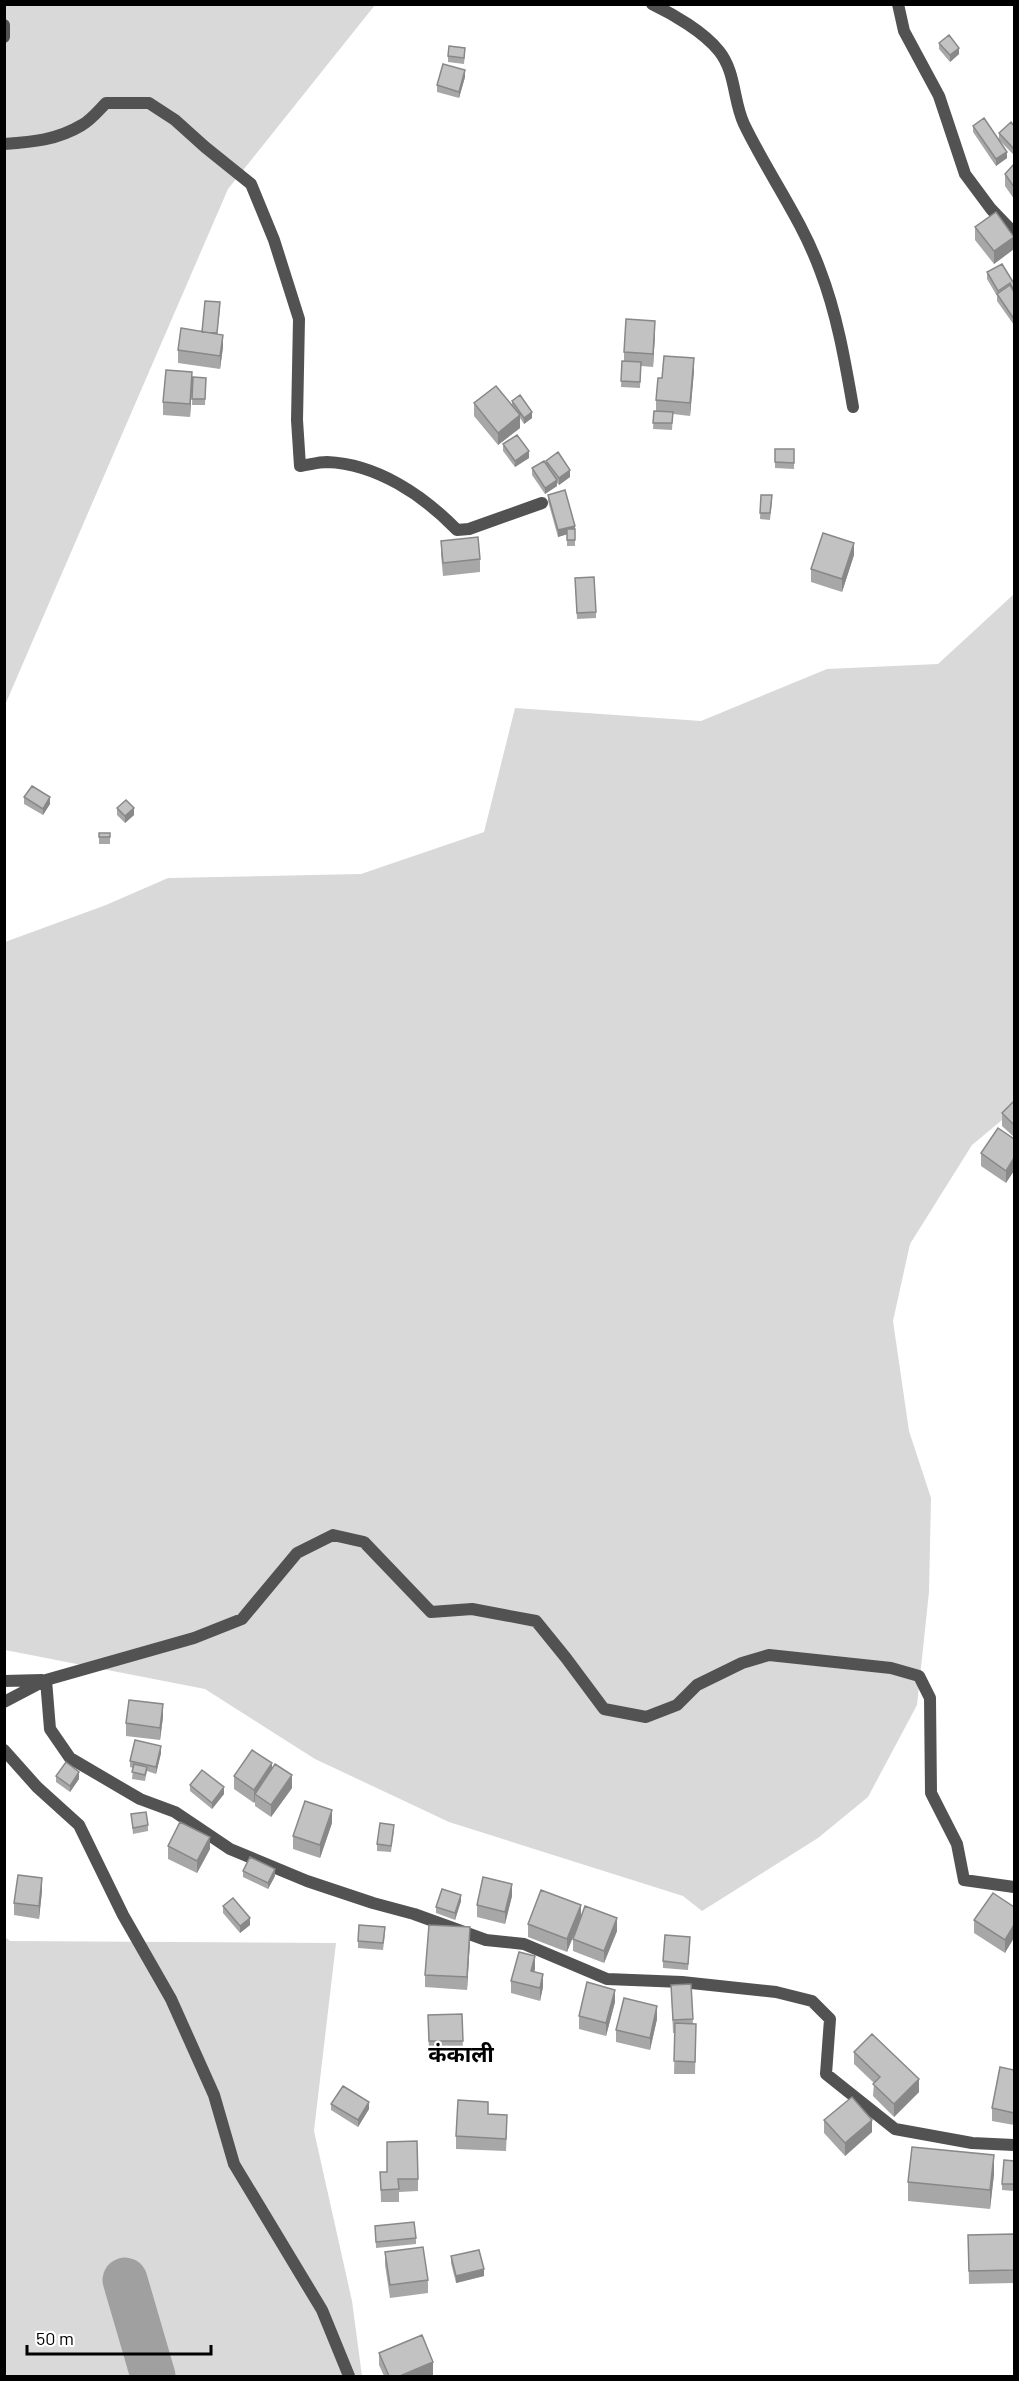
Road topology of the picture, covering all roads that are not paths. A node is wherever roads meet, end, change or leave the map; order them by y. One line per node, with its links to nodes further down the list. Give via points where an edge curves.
1 (652, 4): 7 (street, via 693,28 719,50 729,68 743,122 820,268 832,305)
2 (898, 4): 6 (street, via 904,31 939,96 965,174)
3 (4, 25): 4 (street)
4 (4, 37)
5 (4, 144): 8 (street, via 42,142 60,135 83,125 106,103 149,103 175,120 251,184 274,240 298,319 300,466 326,462 353,465 383,476 404,485 457,530)
6 (1014, 233)
7 (853, 407)
8 (542, 503)
9 (46, 1680): 10 (street); 11 (street); 13 (street, via 194,1638 242,1619 297,1553 333,1535 364,1542 431,1612 472,1609 536,1622 604,1709 646,1717 677,1706 697,1685 769,1655 891,1668 919,1676 930,1698 931,1793 957,1844 963,1880); 14 (street, via 50,1729 70,1758 140,1799 175,1812 230,1849 307,1881 486,1940 524,1944 607,1979 694,1983 776,1992 812,2001 830,2019 826,2074 895,2129 972,2143)
10 (4, 1681)
11 (4, 1702)
12 (4, 1750): 15 (street, via 79,1825 176,2010 214,2096 234,2164 322,2310)
13 (1014, 1887)
14 (1014, 2145)
15 (349, 2376)

